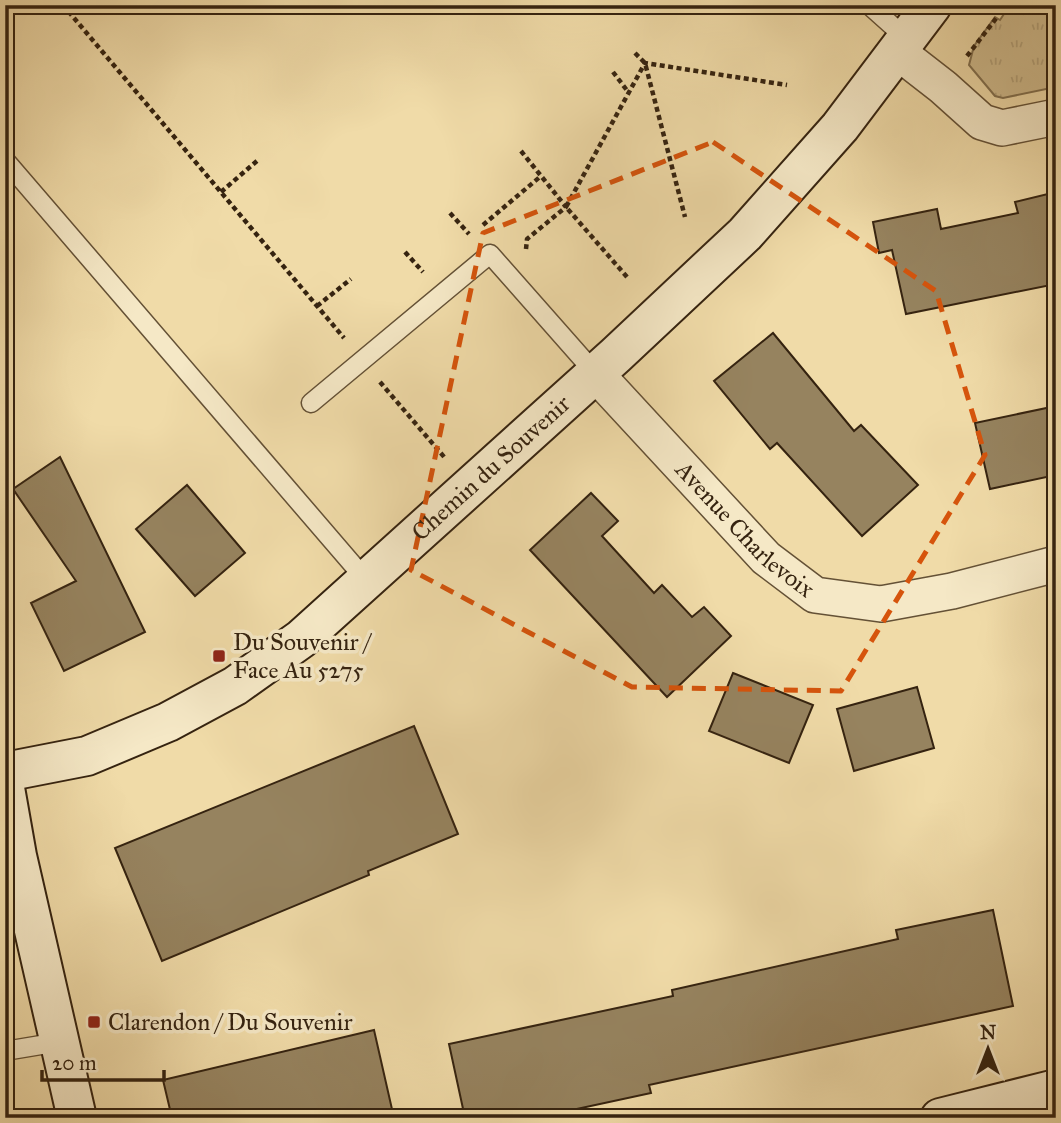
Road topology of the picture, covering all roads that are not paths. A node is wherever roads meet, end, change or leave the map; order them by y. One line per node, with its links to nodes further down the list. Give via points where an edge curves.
1 (869, 5): 3 (lane)
2 (932, 5): 3 (street, Chemin du Souvenir)
3 (903, 45): 4 (street, via 982,122 1002,128); 6 (street, Chemin du Souvenir, via 840,127 745,234)
4 (1056, 117)
5 (5, 160): 9 (lane)
6 (595, 373): 7 (lane, via 490,254); 8 (street, Avenue Charlevoix, via 766,558 815,595 881,604); 9 (street, Chemin du Souvenir)
7 (311, 404)
8 (1056, 564)
9 (366, 580): 10 (street, Chemin du Souvenir, via 301,639 200,707 87,757)
10 (5, 772)
11 (5, 789): 12 (street)
12 (59, 1042): 13 (lane); 15 (street)
13 (5, 1051)
14 (1056, 1088): 16 (street)
15 (77, 1118)
16 (940, 1118)

